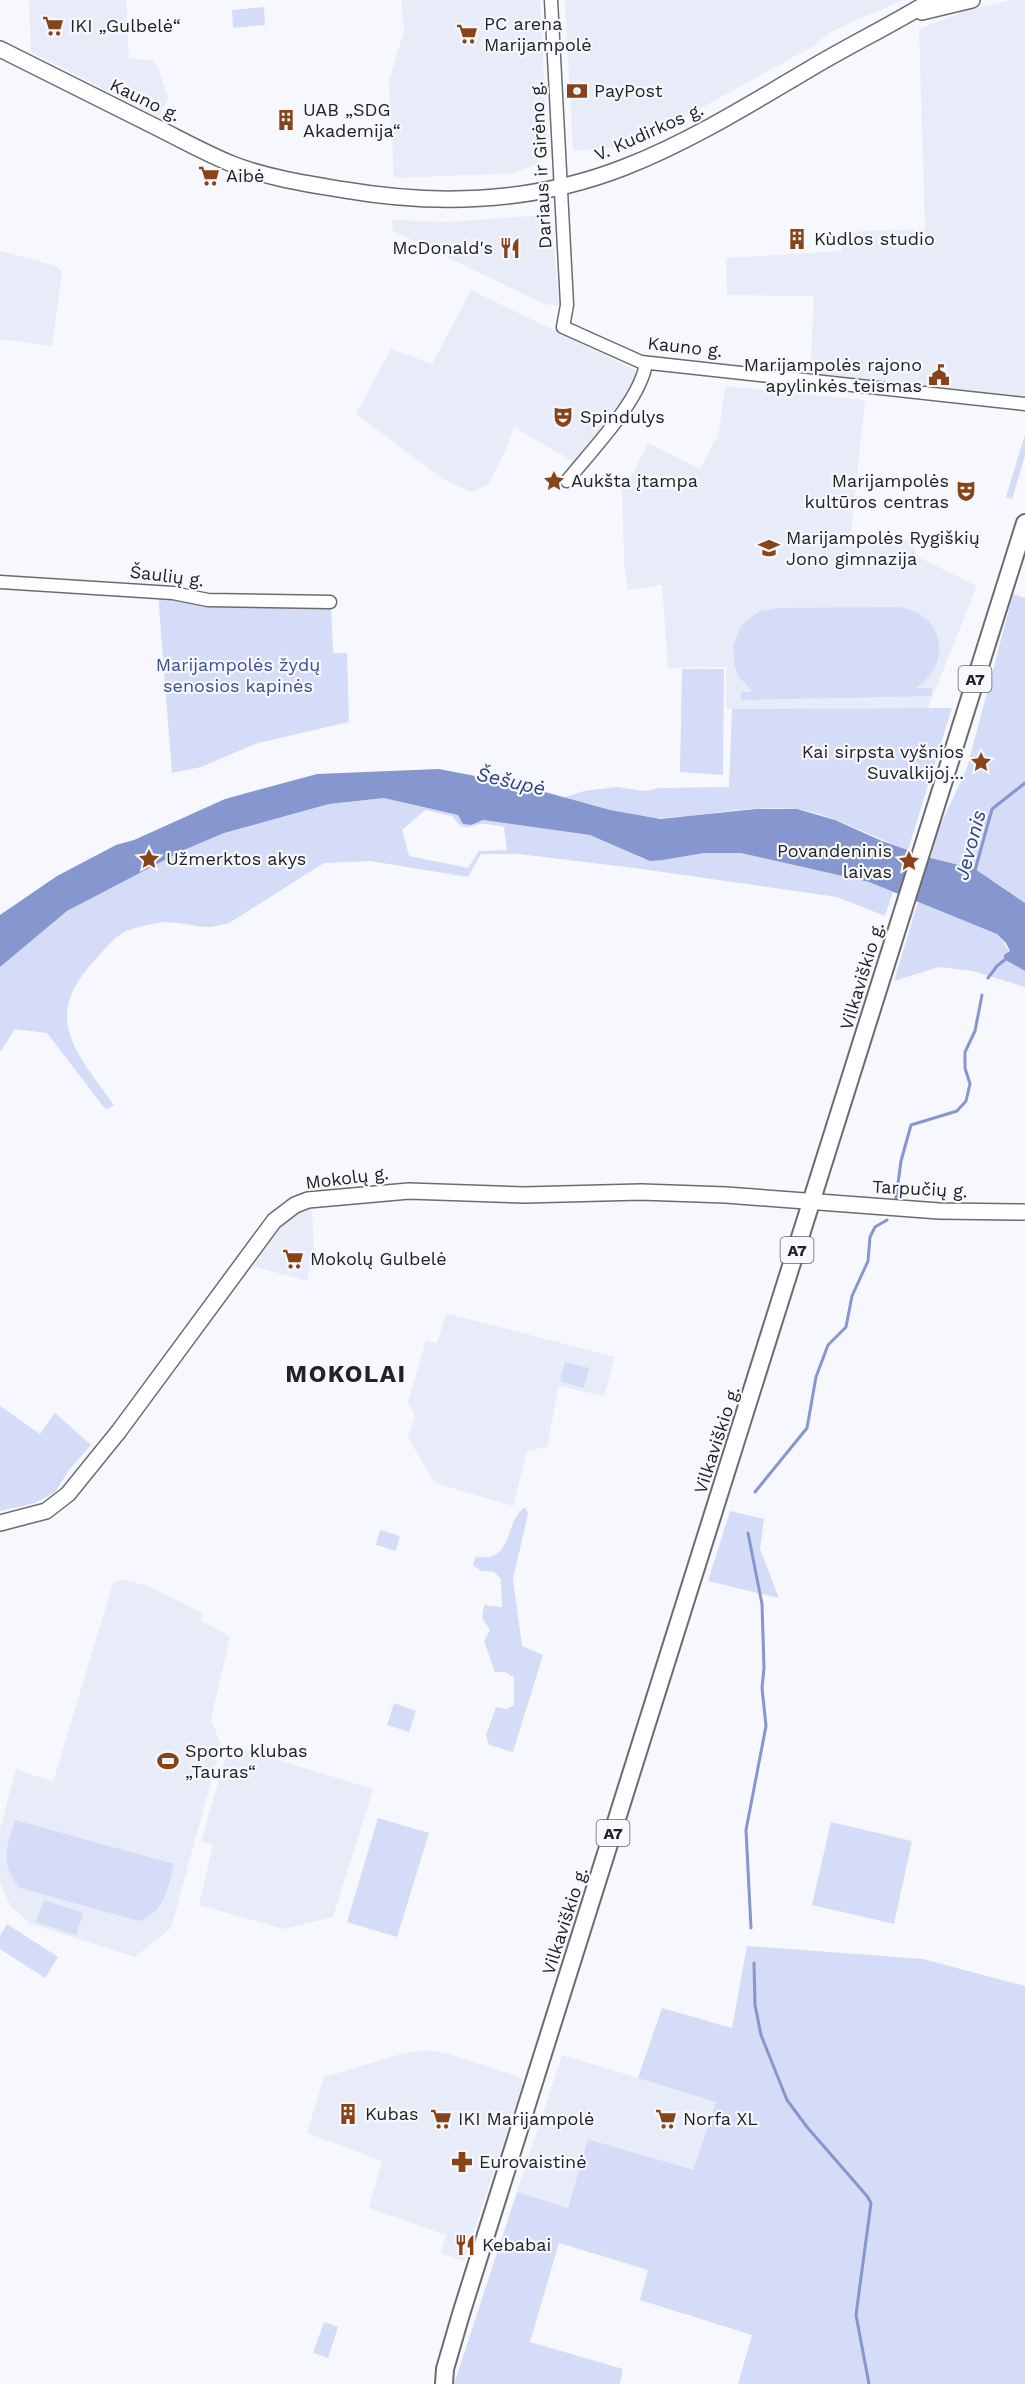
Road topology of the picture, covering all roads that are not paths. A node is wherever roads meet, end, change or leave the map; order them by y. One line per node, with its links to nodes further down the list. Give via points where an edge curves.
1 (551, 0): 7 (street, Dariaus ir Girėno g.)
2 (932, 0): 4 (main road, V. Kudirkos g.)
3 (972, 0): 4 (main road, V. Kudirkos g.)
4 (907, 15): 7 (main road, V. Kudirkos g., via 702,131 627,166)
5 (0, 49): 6 (main road, Kauno g., via 219,158)
6 (276, 177): 7 (main road, V. Kudirkos g., via 426,200 511,196)
7 (560, 186): 8 (street, Dariaus ir Girėno g., via 567,310)
8 (562, 327): 9 (street, Kauno g.)
9 (646, 363): 10 (street, Kauno g.); 11 (street, via 641,380 622,411)
10 (1025, 404)
11 (567, 481)
12 (1025, 523): 15 (highway, Vilkaviškio g. / A7)
13 (0, 582): 14 (street, Šaulių g., via 173,593 207,600)
14 (330, 602)
15 (812, 1202): 16 (main road, Tarpučių g.); 17 (main road, Mokolų g., via 652,1192 524,1195 441,1191 308,1200 283,1212 265,1231 123,1426 68,1494 46,1511); 18 (highway, Vilkaviškio g. / A7)
16 (1025, 1212)
17 (0, 1523)
18 (444, 2376): 19 (highway, Vilkaviškio g. / A7)
19 (435, 2384)

